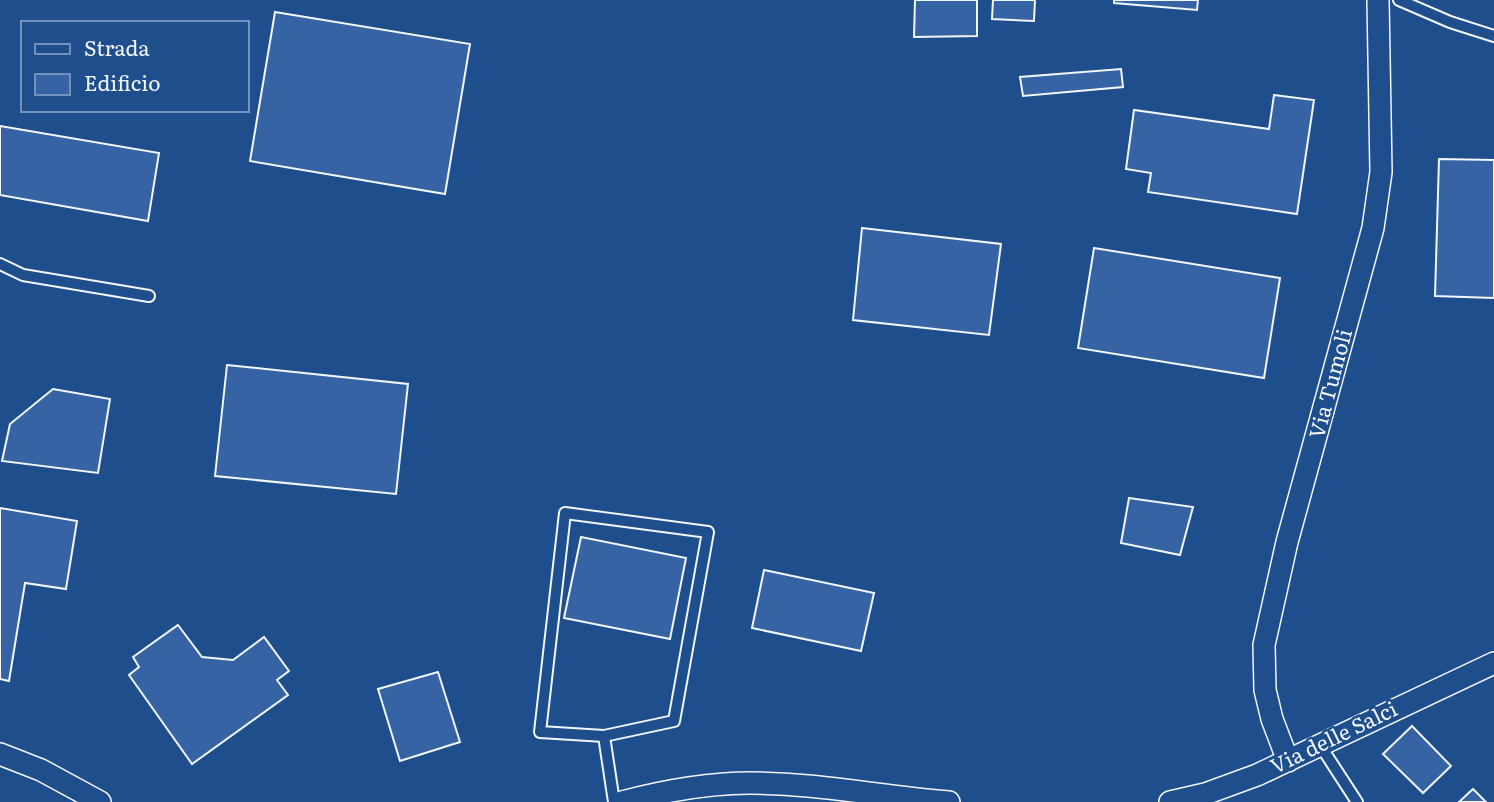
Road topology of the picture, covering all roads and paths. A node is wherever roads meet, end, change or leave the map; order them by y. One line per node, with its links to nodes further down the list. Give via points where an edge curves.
1 (1378, 0): 10 (street, Via Tumoli, via 1381,172 1377,208 1287,542 1264,645 1265,690)
2 (1399, 0): 3 (lane)
3 (1494, 37)
4 (0, 264): 5 (lane, via 23,275)
5 (149, 296)
6 (1494, 663): 8 (street, Via delle Salci)
7 (604, 736): 7 (lane, via 540,732 565,513 708,532 674,721); 12 (lane)
8 (1320, 745): 10 (street, Via delle Salci); 16 (lane)
9 (0, 754): 11 (street)
10 (1288, 761): 15 (street, Via delle Salci, via 1225,788)
11 (100, 802)
12 (614, 802)
13 (622, 802): 14 (street, via 691,787 754,783)
14 (949, 802)
15 (1170, 802)
16 (1357, 802)

